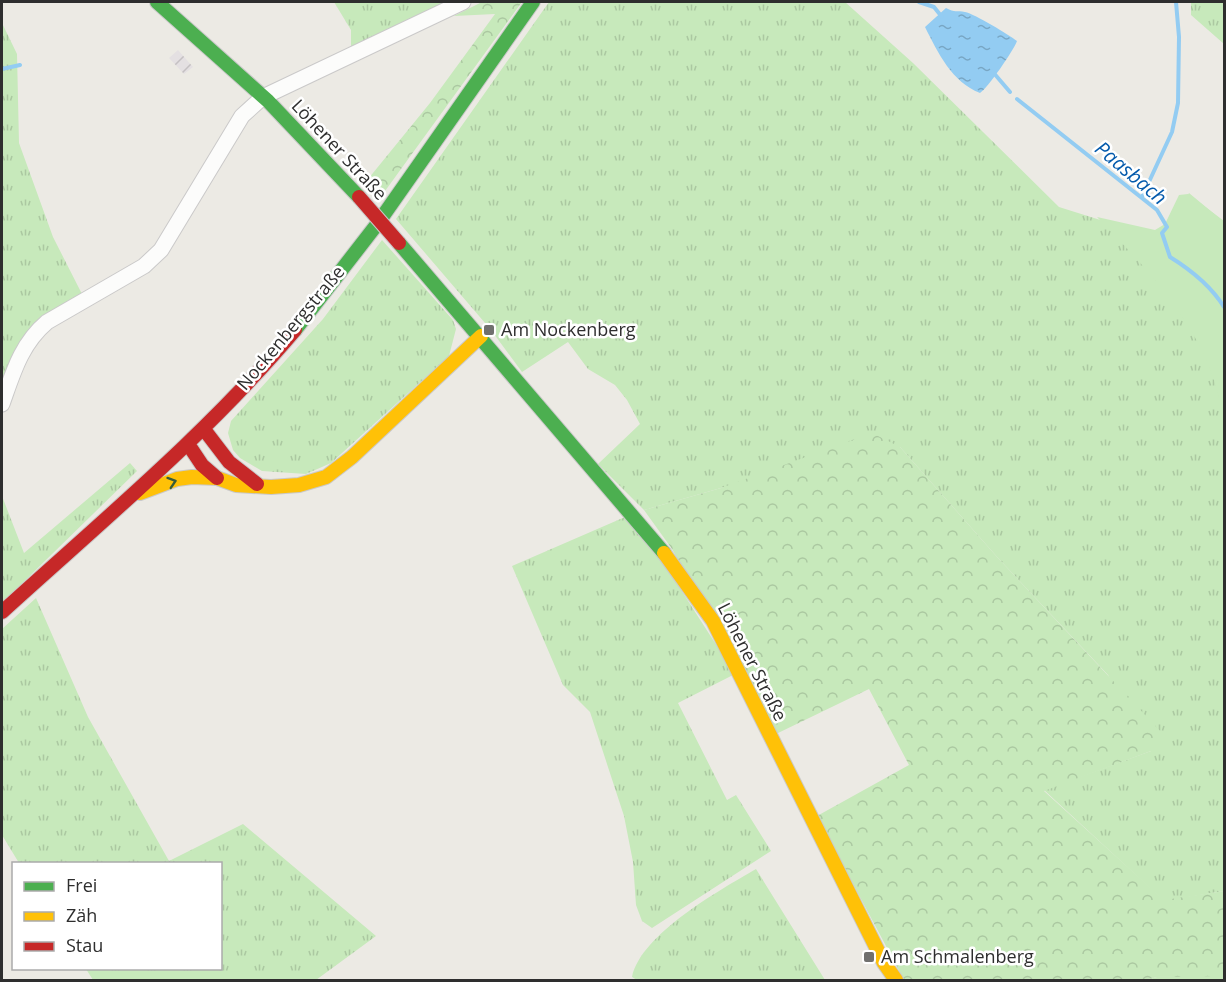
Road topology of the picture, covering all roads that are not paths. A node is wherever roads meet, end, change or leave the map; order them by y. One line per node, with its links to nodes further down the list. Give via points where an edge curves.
1 (159, 2): 4 (street, Löhener Straße)
2 (464, 2): 4 (street)
3 (533, 2): 7 (street, Nockenbergstraße, via 312,310)
4 (263, 97): 5 (street, Löhener Straße, bridge, via 312,145); 6 (street, via 242,116 161,250 144,266 36,331 24,346)
5 (481, 336): 10 (street, via 326,477 286,486); 13 (street, Löhener Straße, via 668,556 713,621 812,823)
6 (2, 404)
7 (202, 428): 8 (street, Nockenbergstraße); 10 (street, via 229,462)
8 (188, 444): 9 (street); 11 (street, Nockenbergstraße)
9 (217, 478): 10 (street, via 236,485); 11 (street, one-way to 9, via 177,479)
10 (257, 484)
11 (128, 498): 12 (street, Nockenbergstraße)
12 (2, 612)
13 (896, 981)

